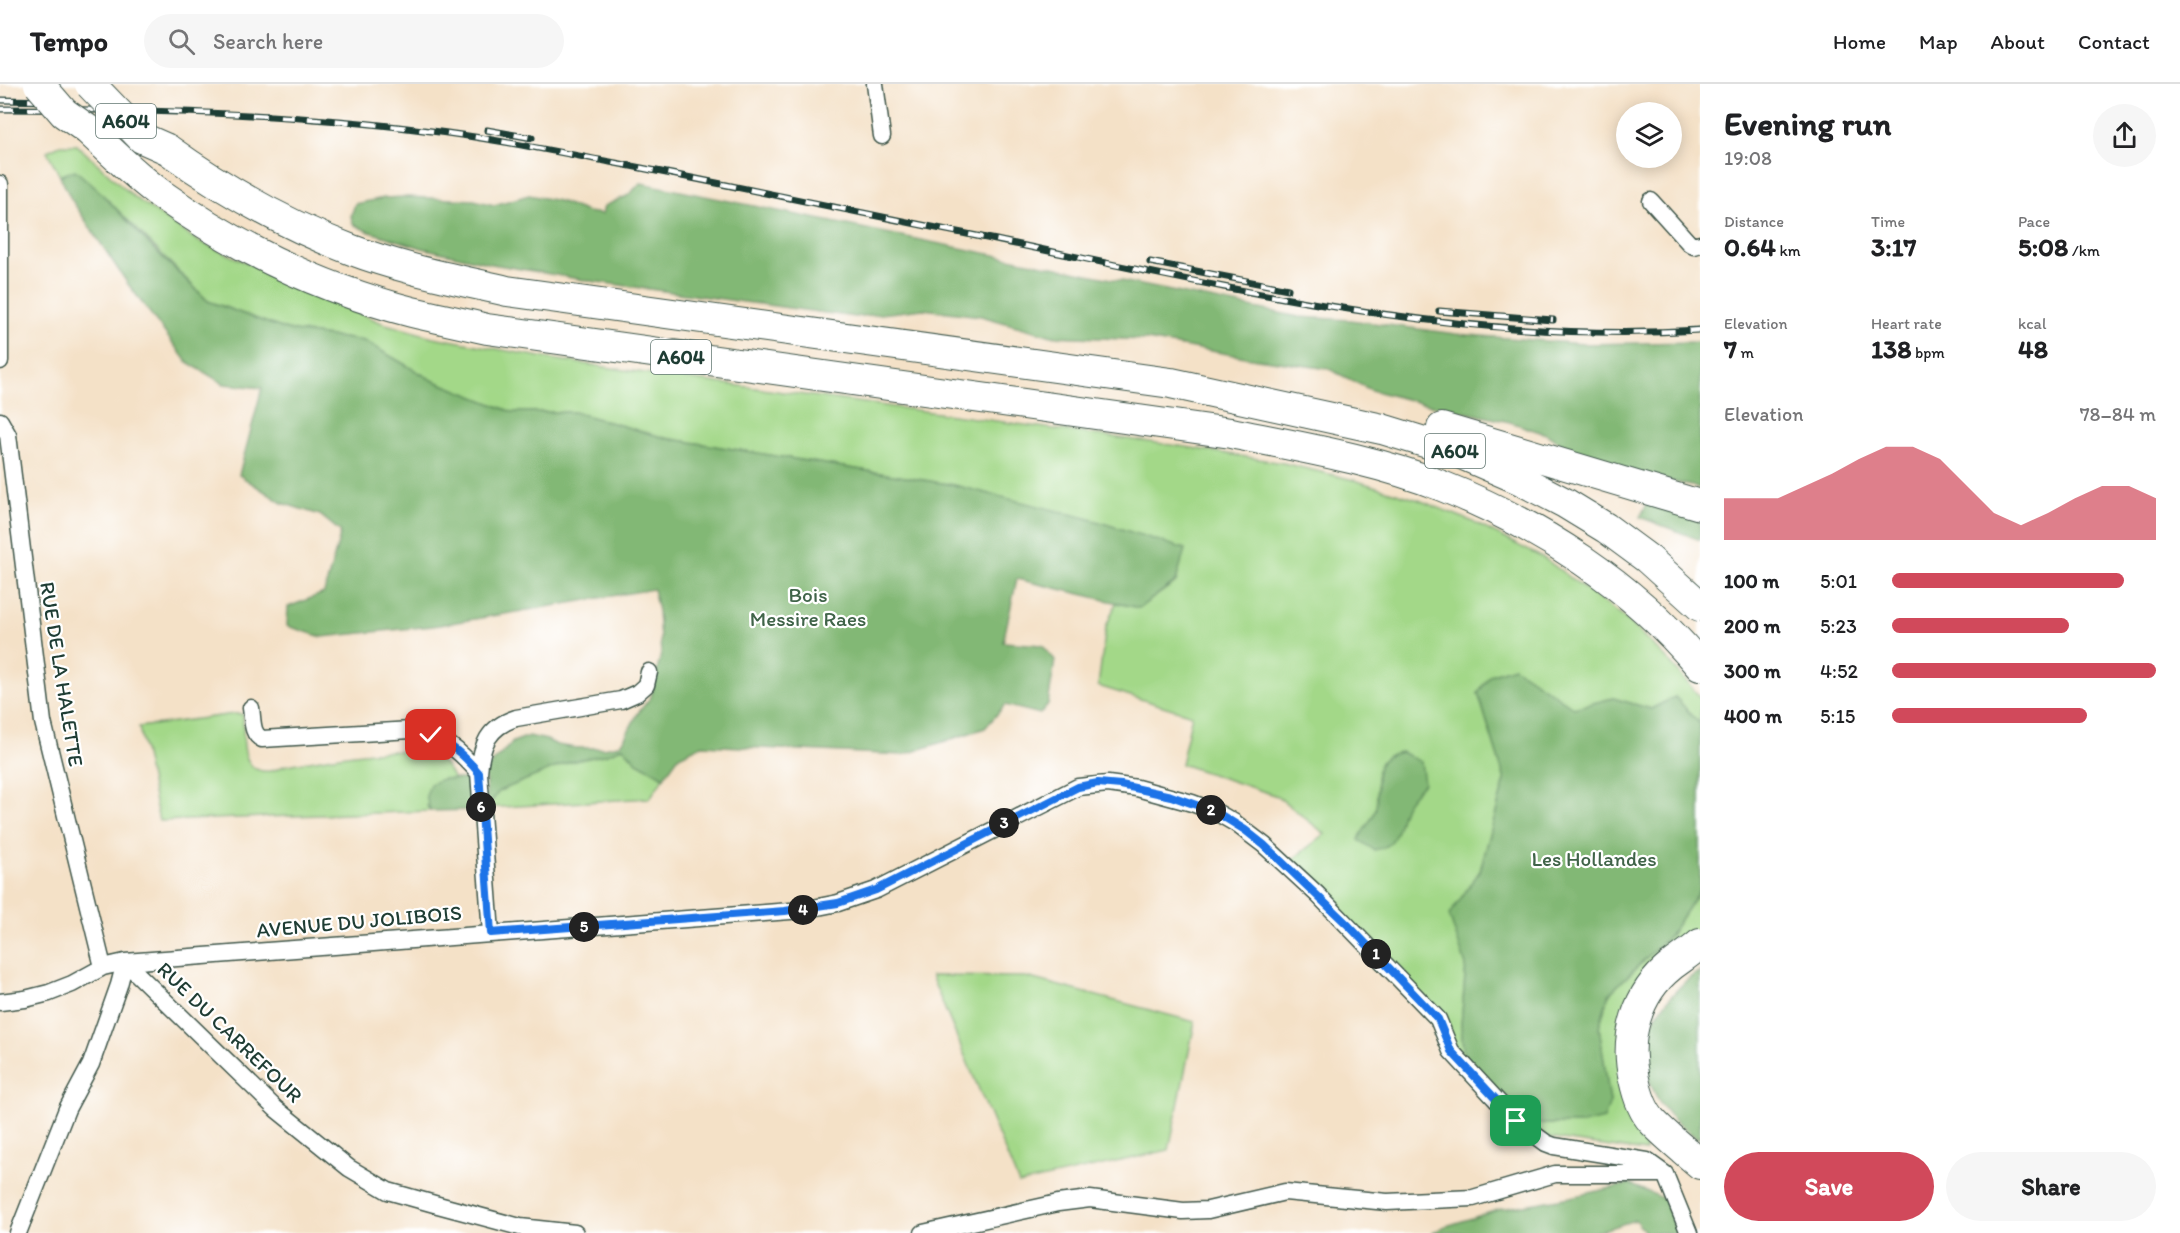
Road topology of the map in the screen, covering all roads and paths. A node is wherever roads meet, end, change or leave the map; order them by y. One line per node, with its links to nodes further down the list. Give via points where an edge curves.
1 (39, 84): 7 (highway, bridge, via 64,113)
2 (55, 84): 7 (highway, A604)
3 (90, 84): 8 (highway, A604, bridge, via 142,138)
4 (106, 84): 8 (highway)
5 (875, 84): 6 (street)
6 (882, 136)
7 (96, 138): 17 (highway, A604, via 160,194 216,231 282,266 410,311 487,329 1231,433 1377,466 1441,485 1503,513 1585,562 1624,592)
8 (167, 149): 13 (highway, A604, via 211,180 297,227 423,272 507,291)
9 (0, 184): 12 (street)
10 (1651, 201): 11 (street, via 1689,243)
11 (1700, 244)
12 (0, 361)
13 (1171, 383): 15 (highway, via 1212,380 1394,415); 16 (highway, A604, via 1382,429 1457,452 1519,479 1606,528)
14 (0, 421): 25 (street, RUE DE LA HALETTE, via 8,435 43,722)
15 (1700, 505)
16 (1700, 606)
17 (1700, 666)
18 (649, 672): 20 (street, via 646,686 627,698 516,718 499,725 484,745)
19 (251, 708): 20 (street, via 254,732 262,739 420,731 454,747)
20 (479, 773): 21 (street)
21 (491, 933): 24 (street, AVENUE DU JOLIBOIS); 29 (street, AVENUE DU JOLIBOIS, via 830,905 876,890 1078,787 1108,784 1137,788 1216,812 1264,845 1438,1019 1451,1051 1509,1115 1538,1137 1554,1146 1647,1161)
22 (1700, 944): 28 (highway, via 1656,980 1632,1027 1629,1045 1637,1093 1650,1120)
23 (1700, 959): 27 (highway, via 1666,983 1654,998 1644,1021 1639,1061 1645,1090 1659,1113)
24 (125, 962): 25 (street, AVENUE DU JOLIBOIS); 30 (street, RUE DU CARREFOUR, via 92,1064 67,1109); 31 (street, RUE DU CARREFOUR, via 276,1109 348,1168 388,1191 520,1227)
25 (103, 967): 26 (street, AVENUE DU JOLIBOIS, via 60,989)
26 (0, 1002)
27 (1700, 1146)
28 (1700, 1164)
29 (1665, 1174): 32 (street, via 1555,1174 1473,1198 1387,1202 1285,1192 1208,1210 1184,1211 1090,1199); 33 (street)
30 (18, 1233)
31 (574, 1233)
32 (923, 1233)
33 (1689, 1233)

